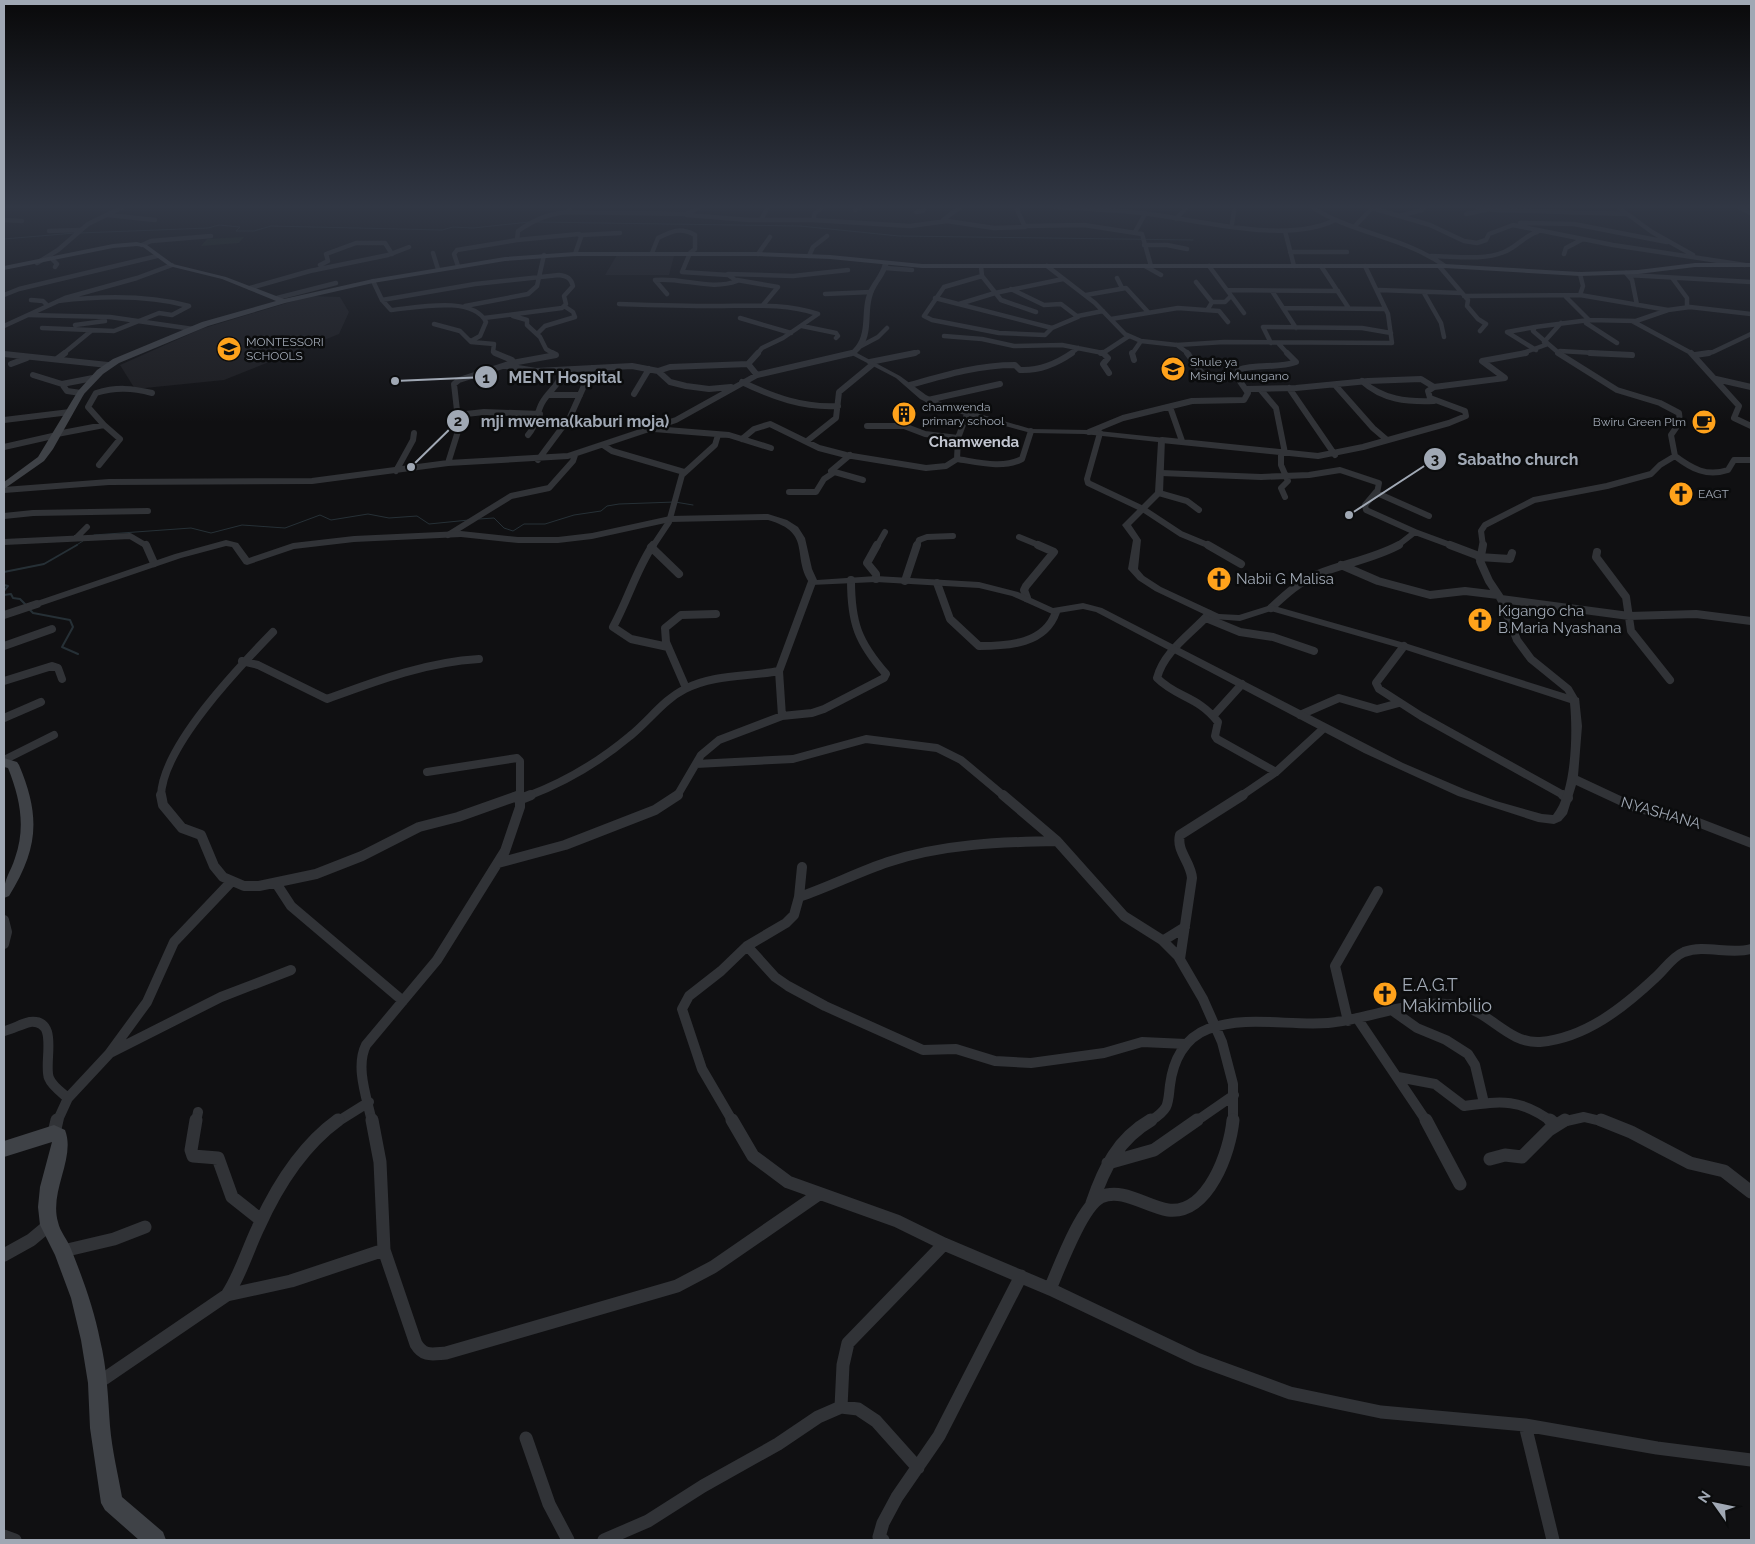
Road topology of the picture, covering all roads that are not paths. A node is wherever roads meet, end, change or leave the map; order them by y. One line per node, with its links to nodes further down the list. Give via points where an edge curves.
1 (69, 277): 44 (street)
2 (141, 277): 54 (street)
3 (222, 277): 32 (main road)
4 (290, 277): 32 (street)
5 (394, 277): 28 (main road)
6 (531, 277): 53 (street)
7 (540, 277): 60 (street, via 537,286 528,294)
8 (568, 277): 61 (street, via 573,286 565,294)
9 (680, 277): 25 (street)
10 (733, 277): 26 (street)
11 (879, 277): 39 (street)
12 (979, 277): 50 (street, via 944,288)
13 (983, 277): 40 (street)
14 (1060, 277): 27 (street)
15 (1217, 277): 35 (street)
16 (1328, 277): 38 (street)
17 (1371, 277): 36 (street)
18 (1451, 277): 45 (street)
19 (1581, 277): 46 (street, via 1583,286)
20 (1628, 277): 59 (street, via 1638,298)
21 (1652, 277): 23 (street)
22 (1117, 278): 33 (street)
23 (1660, 278): 24 (street)
24 (1673, 279): 31 (street); 64 (street, via 1687,298)
25 (677, 280): 26 (street, via 713,287); 42 (street, via 654,281)
26 (737, 280): 62 (street, via 778,287)
27 (1063, 280): 34 (street); 47 (street)
28 (373, 281): 52 (main road); 53 (street)
29 (1196, 282): 55 (street)
30 (336, 283): 52 (street)
31 (1751, 284)
32 (250, 288): 52 (main road)
33 (1122, 288): 47 (street); 71 (street, via 1127,289)
34 (1011, 289): 40 (street); 76 (street, via 1044,306 1061,304)
35 (1227, 290): 37 (street); 48 (street)
36 (1379, 290): 41 (street); 67 (street)
37 (1272, 291): 38 (street); 65 (street)
38 (1338, 291): 63 (street)
39 (871, 292): 43 (street); 119 (street)
40 (995, 292): 57 (street); 70 (street, via 1005,302)
41 (1424, 293): 45 (street); 109 (street, via 1441,323)
42 (667, 294)
43 (826, 294)
44 (4, 295)
45 (1463, 295): 49 (street); 101 (street, via 1468,300 1467,306 1486,324)
46 (1580, 295): 49 (street); 59 (street)
47 (1086, 296): 69 (street)
48 (1231, 296): 55 (street, via 1225,302); 72 (street)
49 (1566, 297): 82 (street)
50 (935, 298): 57 (street); 102 (street, via 924,316 926,318)
51 (31, 300): 58 (street)
52 (280, 300): 99 (main road)
53 (382, 300): 60 (street, via 391,310)
54 (58, 301): 58 (street); 83 (street, via 110,299 190,306 172,314 159,313)
55 (1212, 302): 66 (street)
56 (619, 304): 62 (street)
57 (958, 304): 80 (street)
58 (47, 305): 75 (street)
59 (1637, 305): 68 (street)
60 (465, 306): 78 (street)
61 (564, 306): 73 (street); 105 (street, via 575,317 548,323)
62 (763, 306): 90 (street, via 796,308 818,314)
63 (1348, 307): 65 (street); 67 (street)
64 (1687, 307): 68 (street); 74 (street)
65 (1284, 308): 97 (street)
66 (1208, 309): 71 (street, via 1173,308); 84 (street, via 1221,312)
67 (1384, 309): 104 (street)
68 (1668, 310): 85 (street)
69 (1103, 311): 76 (street); 81 (street)
70 (1036, 312)
71 (1148, 312): 81 (street)
72 (1244, 313)
73 (508, 314): 78 (street); 105 (street, via 526,319 527,326)
74 (1751, 314)
75 (26, 315): 77 (street); 89 (street)
76 (1078, 316): 96 (street)
77 (114, 318): 83 (street); 93 (street)
78 (484, 318): 112 (street, via 486,322 480,336)
79 (740, 318): 103 (street)
80 (1015, 318): 86 (street); 96 (street)
81 (1112, 319): 108 (street)
82 (1588, 320): 85 (street); 87 (street); 117 (street, via 1586,323)
83 (140, 322): 99 (street); 100 (street, via 114,331)
84 (1228, 322)
85 (1632, 322): 129 (street)
86 (1010, 323)
87 (1561, 323): 91 (street); 116 (street)
88 (434, 324): 112 (street, via 460,331)
89 (4, 326)
90 (802, 326): 103 (street); 110 (street, via 836,332)
91 (1535, 327): 116 (street, via 1534,333); 121 (street, via 1507,332)
92 (42, 328): 93 (street)
93 (61, 328): 100 (street)
94 (887, 328): 119 (street)
95 (1004, 328): 102 (street)
96 (1052, 328): 102 (street, via 1045,335)
97 (1296, 328): 98 (street); 115 (street, via 1263,327)
98 (1305, 328): 104 (street, via 1362,328); 114 (street)
99 (193, 329): 136 (main road)
100 (91, 331): 131 (street)
101 (1480, 331)
102 (996, 332): 113 (street)
103 (790, 333): 135 (street, via 762,348)
104 (1391, 333): 114 (street, via 1393,342 1390,344)
105 (537, 334): 134 (street, via 546,348 556,355)
106 (1751, 334): 129 (street, via 1713,352)
107 (944, 336): 113 (street)
108 (1129, 336): 111 (street); 125 (street)
109 (1444, 337)
110 (836, 338)
111 (1141, 340): 118 (street); 132 (street, via 1132,352)
112 (469, 341): 134 (street, via 494,344 493,352 512,360)
113 (989, 341): 120 (street, via 1014,346 1044,344)
114 (1311, 342): 115 (street)
115 (1274, 343): 118 (street); 156 (street, via 1296,362 1286,366 1252,365 1238,370 1237,377)
116 (1546, 343): 121 (street); 122 (street)
117 (1617, 343)
118 (1177, 345): 142 (street, via 1189,354)
119 (861, 346): 124 (street)
120 (1078, 348): 125 (street); 151 (street, via 1037,370 1020,370 1014,364 980,367)
121 (1538, 349): 122 (street); 153 (street, via 1482,361 1505,378)
122 (1559, 351): 128 (street); 196 (street, via 1616,390 1679,413 1680,422 1670,435)
123 (918, 352): 133 (street)
124 (852, 353): 133 (street); 144 (street)
125 (1103, 353): 141 (street, via 1108,358 1103,364)
126 (4, 354): 127 (street)
127 (16, 355): 130 (street); 130 (street, via 9,366)
128 (1632, 355)
129 (1695, 355): 146 (street)
130 (30, 357): 131 (street)
131 (57, 359): 136 (street)
132 (1134, 360)
133 (871, 363): 151 (street); 165 (street, via 839,392)
134 (509, 364): 139 (street, via 523,370); 170 (street, via 454,384)
135 (748, 364): 140 (street, via 670,367); 144 (street)
136 (108, 365): 145 (main road)
137 (592, 368): 138 (street, via 625,366); 139 (street); 162 (street)
138 (649, 369): 140 (street); 160 (street)
139 (562, 370): 161 (street, via 562,377)
140 (658, 371): 149 (street, via 670,382 686,386 716,389)
141 (1108, 373)
142 (1202, 373)
143 (33, 375): 148 (street)
144 (757, 375): 149 (street)
145 (94, 378): 148 (street); 158 (main road)
146 (1716, 379): 154 (street); 174 (street, via 1739,406 1734,418)
147 (1362, 381): 152 (street); 153 (street, via 1421,379); 164 (street, via 1379,396)
148 (62, 384): 158 (street, via 67,391)
149 (739, 384): 165 (street, via 796,405); 175 (street, via 685,416)
150 (1000, 384): 163 (street)
151 (910, 385): 163 (street)
152 (1335, 385): 155 (street); 186 (street, via 1365,421)
153 (1434, 387): 164 (street, via 1428,390)
154 (1751, 387)
155 (1289, 388): 157 (street); 194 (street)
156 (1246, 389): 157 (street); 166 (street, via 1248,393 1244,400 1198,400)
157 (1260, 389): 192 (street, via 1276,408)
158 (81, 393): 167 (main road)
159 (152, 393): 172 (street, via 133,388 110,388 96,394 88,407)
160 (634, 394)
161 (548, 395): 162 (street); 168 (street, via 540,407)
162 (580, 395): 198 (street, via 570,417)
163 (928, 400): 169 (street)
164 (1434, 401): 186 (street, via 1462,410 1467,415 1450,424)
165 (838, 406): 187 (street, via 831,424)
166 (1170, 407): 177 (street, via 1124,418); 188 (street)
167 (70, 412): 171 (street); 180 (main road)
168 (540, 414): 170 (street, via 484,412); 181 (street)
169 (967, 414): 176 (street); 183 (street)
170 (457, 415): 200 (street, via 459,428)
171 (4, 420)
172 (104, 425): 180 (street); 201 (street, via 120,439)
173 (867, 426): 183 (street, via 904,426 924,434)
174 (1751, 426)
175 (652, 429): 182 (street); 189 (street)
176 (1031, 431): 177 (street); 197 (street, via 1019,462)
177 (1088, 432): 179 (street)
178 (414, 433): 202 (street)
179 (1100, 433): 185 (street); 213 (street, via 1087,482)
180 (57, 435): 190 (street); 208 (main road, via 41,459)
181 (528, 435)
182 (718, 435): 184 (street); 203 (street, via 715,445)
183 (958, 438): 197 (street)
184 (742, 439): 187 (street, via 754,429 770,424); 191 (street)
185 (1162, 440): 188 (street); 205 (street)
186 (1387, 440): 194 (street)
187 (807, 441): 195 (street, via 819,448)
188 (1182, 441): 192 (street)
189 (603, 445): 193 (street); 203 (street, via 612,451)
190 (4, 448)
191 (771, 448)
192 (1283, 453): 194 (street); 206 (street, via 1281,465)
193 (575, 455): 198 (street); 222 (street, via 549,488 511,496)
194 (1335, 455)
195 (850, 456): 197 (street, via 926,468 946,466); 204 (street)
196 (1675, 456): 199 (street, via 1697,471 1708,474 1728,470 1734,460); 230 (street, via 1651,474 1534,500 1511,509 1482,528 1483,545)
197 (957, 459)
198 (538, 460): 200 (street)
199 (1751, 460)
200 (448, 463): 202 (street)
201 (99, 466)
202 (396, 471): 208 (street, via 294,482 109,482)
203 (684, 472): 218 (street)
204 (832, 472): 207 (street); 209 (street, via 816,492)
205 (1161, 473): 206 (street); 211 (street)
206 (1285, 476): 210 (street, via 1344,470 1379,483); 212 (street, via 1288,481 1280,490)
207 (864, 480)
208 (4, 488)
209 (789, 492)
210 (1376, 492): 217 (street); 221 (street, via 1365,505 1366,510)
211 (1159, 493): 213 (street); 214 (street, via 1187,501)
212 (1285, 497)
213 (1143, 509): 232 (street, via 1180,534); 247 (street, via 1126,525 1137,540 1133,561 1136,573)
214 (1199, 510)
215 (148, 511): 216 (street)
216 (4, 516)
217 (1429, 516)
218 (670, 519): 222 (street, via 558,540); 227 (street); 237 (street, via 756,516 777,519 788,525 802,541)
219 (88, 527): 225 (street)
220 (885, 532): 235 (street, via 867,563)
221 (1415, 532): 230 (street); 233 (street, via 1384,553)
222 (448, 535): 231 (street, via 297,545 247,562 234,545 226,543)
223 (953, 536): 238 (street, via 919,540)
224 (1019, 537): 241 (street, via 1054,552 1026,586)
225 (76, 538): 226 (street); 231 (street, via 136,538 146,544)
226 (4, 542)
227 (651, 547): 234 (street); 254 (street, via 613,627 629,638)
228 (1597, 552): 248 (street, via 1596,557 1626,598)
229 (1512, 553): 230 (street, via 1510,559)
230 (1479, 556): 240 (street)
231 (154, 564): 242 (street)
232 (1241, 564)
233 (1341, 564): 240 (street, via 1378,581 1422,594 1465,590); 243 (street, via 1305,580)
234 (679, 574)
235 (876, 579): 236 (street); 238 (street)
236 (851, 580): 237 (street); 270 (street, via 860,640 886,676 824,709)
237 (812, 582): 259 (street)
238 (905, 582): 239 (street)
239 (937, 583): 241 (street, via 991,587); 244 (street, via 950,618 979,646 1034,638 1050,628)
240 (1500, 597): 248 (street); 265 (street, via 1522,649 1558,680)
241 (1027, 598): 244 (street)
242 (37, 604): 246 (street)
243 (1271, 608): 247 (street, via 1240,618); 253 (street)
244 (1056, 612): 255 (street, via 1077,606 1099,610)
245 (716, 614): 254 (street, via 690,613 676,617 665,628)
246 (4, 615)
247 (1207, 616): 255 (street); 256 (street, via 1240,632 1273,636)
248 (1629, 616): 249 (street, via 1696,614); 261 (street, via 1631,631)
249 (1751, 622)
250 (52, 629): 252 (street)
251 (273, 632): 258 (street)
252 (4, 646)
253 (1404, 646): 265 (street); 267 (street, via 1376,686)
254 (668, 647): 264 (street)
255 (1175, 650): 263 (street); 268 (street, via 1160,668 1157,678)
256 (1314, 651)
257 (479, 660): 258 (street, via 462,660 394,675 327,699 258,665)
258 (242, 661): 285 (street, via 180,746 163,779 160,795 163,805 182,828 201,835 215,869)
259 (779, 671): 264 (street, via 732,676); 270 (street)
260 (62, 680): 262 (street, via 58,668 52,666)
261 (1670, 680)
262 (4, 681)
263 (1242, 684): 268 (street); 269 (street)
264 (686, 688): 279 (street, via 665,701 621,744 571,776)
265 (1575, 701): 278 (street, via 1578,714)
266 (41, 702): 271 (street)
267 (1399, 703): 269 (street, via 1378,709 1339,698); 280 (street)
268 (1214, 715): 277 (street, via 1218,722 1217,739)
269 (1300, 715): 272 (street)
270 (782, 716): 275 (street, via 719,740)
271 (4, 718)
272 (1324, 728): 277 (street); 280 (street, via 1444,786 1505,809 1553,818 1560,814)
273 (54, 735): 274 (street)
274 (4, 761): 288 (main road, via 12,765 16,773 28,810 29,833 21,865)
275 (696, 764): 281 (street, via 773,761 807,756 866,739 937,748 961,760); 283 (street, via 683,791 670,803 565,845)
276 (427, 772): 279 (street, via 518,758)
277 (1276, 772): 291 (street, via 1180,835 1179,847 1188,861 1192,877)
278 (1573, 779): 280 (street); 282 (street, NYASHANA, via 1638,809 1694,821)
279 (521, 797): 283 (street, via 513,832); 286 (street, via 502,799 463,816 414,829 345,863)
280 (1568, 798)
281 (1057, 841): 289 (street, via 1000,841 914,855); 292 (street, via 1129,921)
282 (1751, 843)
283 (498, 863): 298 (street, via 437,960)
284 (802, 867): 289 (street)
285 (232, 882): 286 (street, via 251,886); 304 (street, via 174,942 147,1002)
286 (276, 883): 298 (street, via 291,906)
287 (1378, 891): 300 (street, via 1335,966 1334,973)
288 (4, 892)
289 (799, 897): 294 (street, via 794,916)
290 (4, 920): 293 (street, via 7,932)
291 (1184, 927): 292 (street); 296 (street)
292 (1164, 940): 296 (street)
293 (4, 944)
294 (747, 946): 303 (street, via 775,977 788,986 922,1050 956,1049 995,1061 1031,1063 1104,1053 1142,1042); 318 (street, via 689,996 682,1009 685,1024 702,1070 753,1156 788,1182)
295 (1751, 949): 299 (street, via 1733,954 1702,949 1682,953 1624,1007 1598,1024 1540,1042 1518,1040 1485,1014 1465,1007 1446,1005)
296 (1180, 959): 301 (street)
297 (291, 970): 304 (street, via 221,997)
298 (403, 1001): 308 (street, via 361,1055)
299 (1393, 1011): 300 (street); 309 (street, via 1417,1028 1468,1054 1476,1065)
300 (1352, 1019): 301 (street, via 1288,1024 1242,1021); 305 (street)
301 (1217, 1027): 303 (street, via 1193,1037); 306 (street, via 1232,1070)
302 (4, 1031): 307 (street, via 32,1022 44,1027 50,1042 49,1079)
303 (1186, 1044): 315 (street, via 1174,1067 1164,1110 1132,1132)
304 (109, 1054): 307 (street)
305 (1398, 1077): 309 (street, via 1435,1084 1464,1106); 316 (street, via 1432,1129)
306 (1234, 1095): 315 (street, via 1154,1150); 319 (street, via 1232,1134 1226,1156 1201,1198 1188,1208 1172,1211 1111,1194)
307 (68, 1098): 312 (street)
308 (368, 1102): 320 (street, via 320,1135 306,1151); 324 (street, via 380,1162)
309 (1484, 1103): 311 (street, via 1524,1104)
310 (198, 1112): 320 (street, via 191,1150 193,1156 218,1158 232,1197)
311 (1556, 1125): 314 (street, via 1542,1134 1522,1157 1505,1155); 317 (street, via 1569,1119 1592,1118 1626,1130 1692,1164 1723,1172)
312 (54, 1133): 313 (main road); 321 (main road, via 61,1143 49,1188)
313 (4, 1149)
314 (1490, 1159)
315 (1108, 1163): 319 (street)
316 (1460, 1184)
317 (1751, 1192)
318 (819, 1194): 323 (street, via 897,1221); 324 (street, via 713,1267 678,1286 435,1355 420,1351 416,1344)
319 (1092, 1204): 328 (street)
320 (262, 1220): 329 (street, via 238,1281)
321 (49, 1225): 325 (main road); 326 (street)
322 (145, 1227): 325 (street)
323 (944, 1244): 327 (street); 331 (street, via 848,1343 843,1365)
324 (384, 1250): 329 (street, via 291,1281)
325 (63, 1251): 330 (main road, via 80,1298)
326 (4, 1255)
327 (1021, 1276): 328 (street); 335 (street, via 938,1438)
328 (1050, 1289): 332 (street, via 1197,1359 1290,1393 1381,1412)
329 (227, 1295): 330 (street)
330 (98, 1383): 338 (main road, via 100,1428 112,1503)
331 (841, 1407): 335 (street, via 858,1409 876,1421); 340 (street, via 818,1417 648,1521)
332 (1525, 1425): 334 (street, via 1657,1448); 342 (street)
333 (526, 1438): 339 (street, via 559,1528)
334 (1751, 1460)
335 (918, 1468): 341 (street, via 883,1521 879,1537)
336 (4, 1536): 337 (street)
337 (15, 1540)
338 (154, 1540)
339 (568, 1540)
340 (604, 1540)
341 (883, 1540)
342 (1553, 1540)

